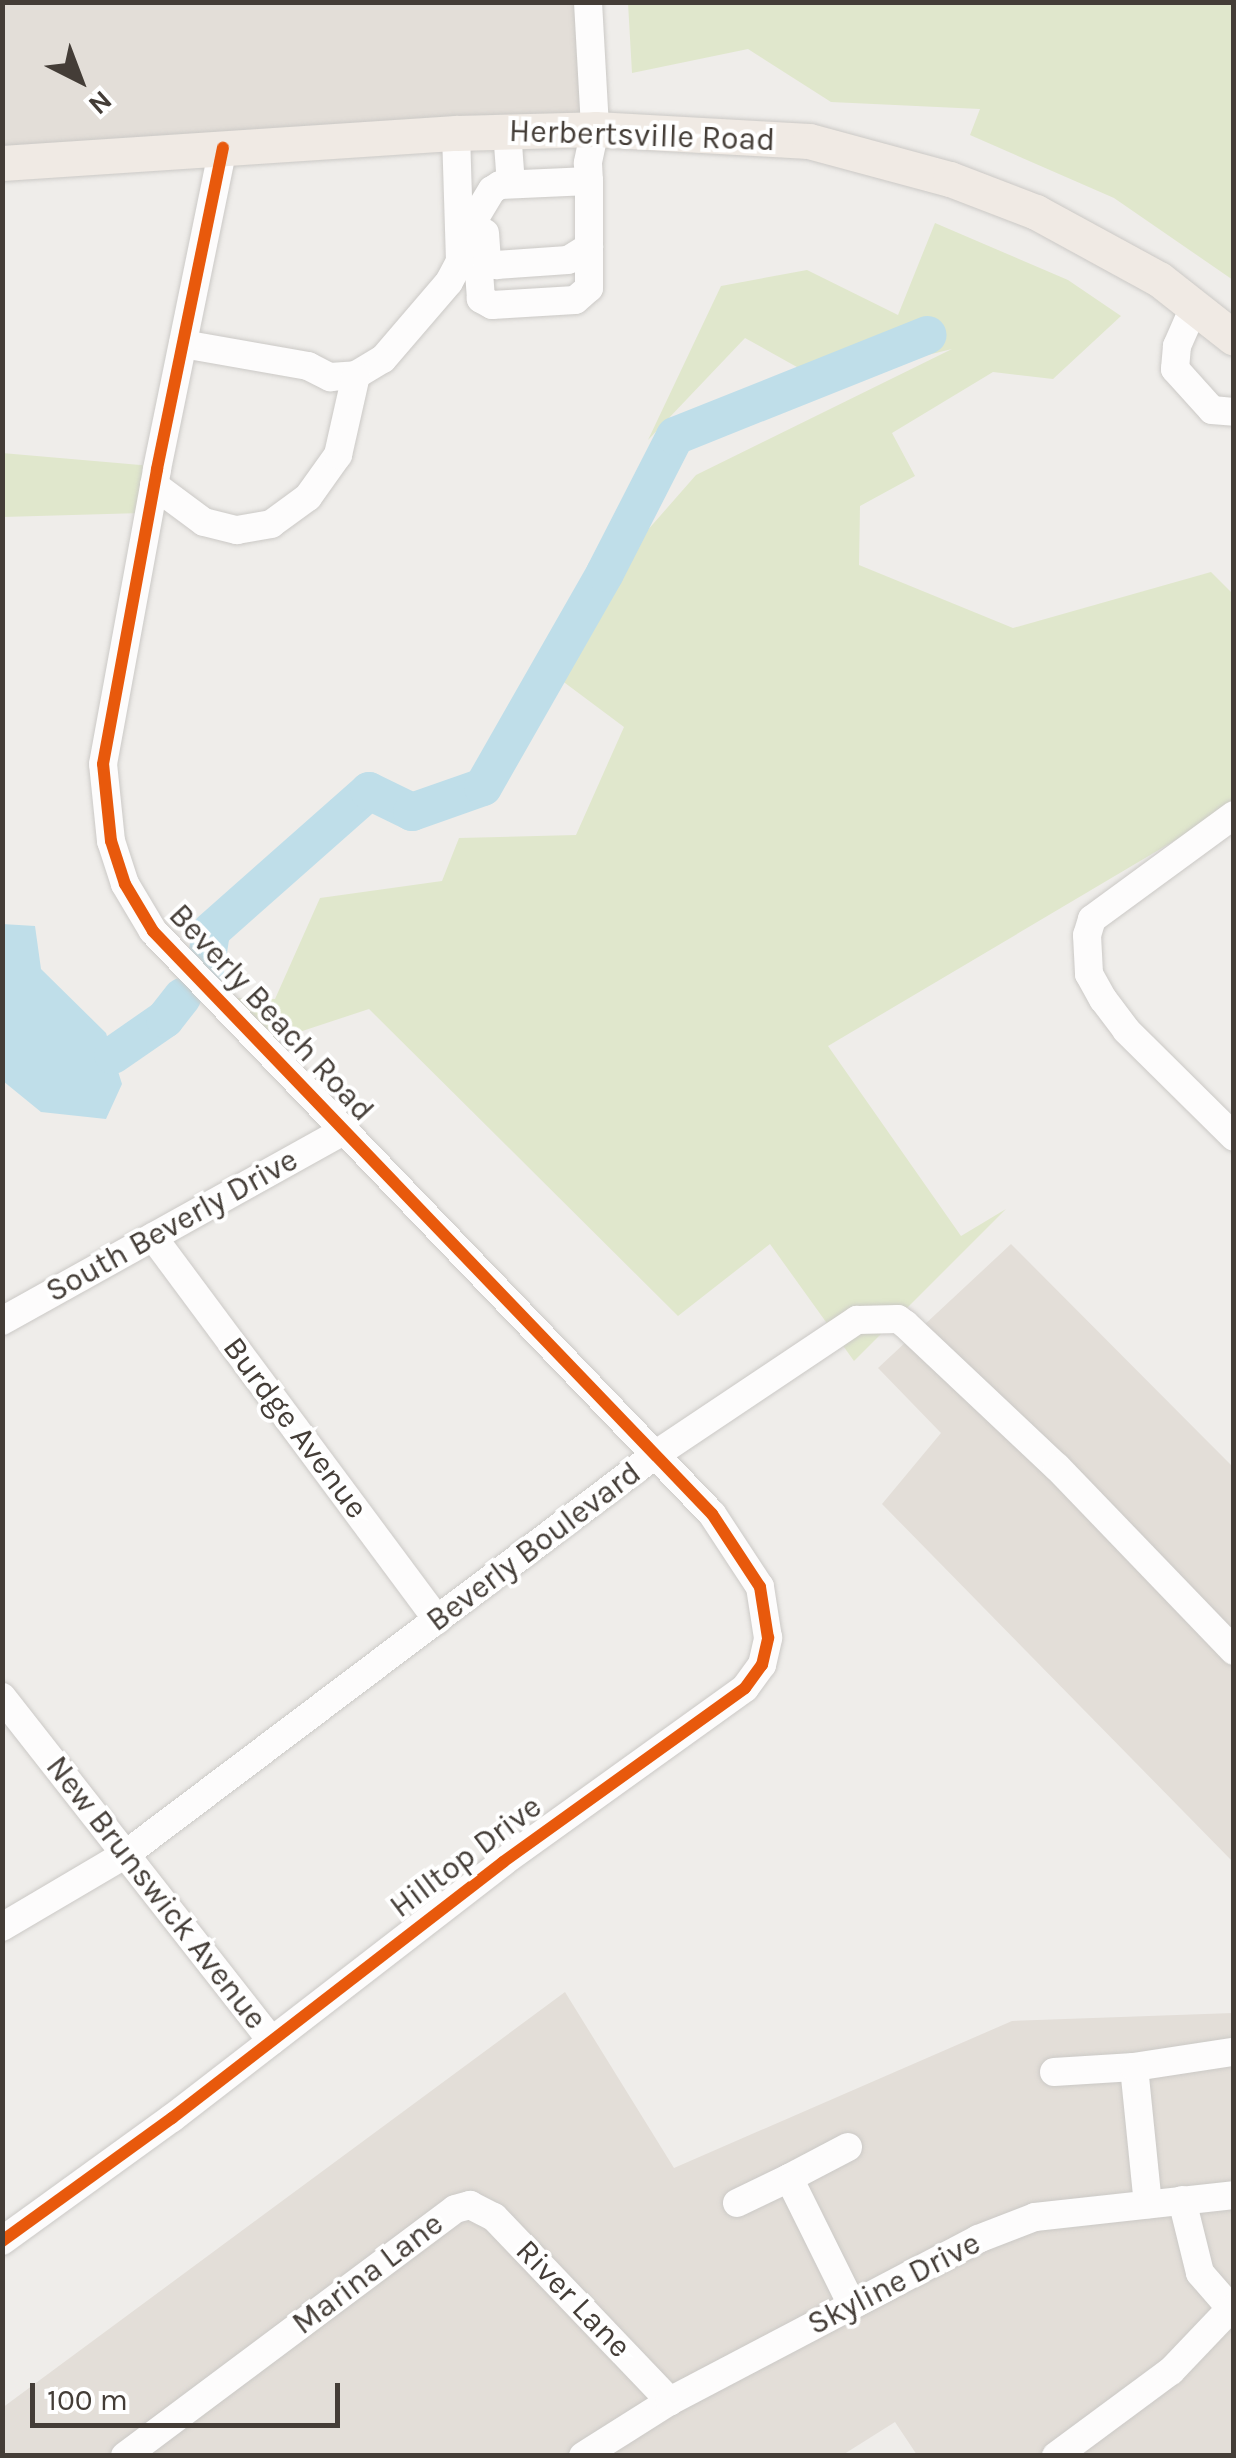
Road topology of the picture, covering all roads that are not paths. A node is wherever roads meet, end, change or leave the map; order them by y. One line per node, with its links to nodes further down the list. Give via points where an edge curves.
1 (588, 2): 2 (street)
2 (595, 129): 3 (main road, Herbertsville Road); 7 (street); 11 (main road, Herbertsville Road, via 809,141 950,178 1099,242)
3 (507, 131): 4 (main road, Herbertsville Road); 8 (street)
4 (456, 132): 5 (main road, Herbertsville Road); 14 (street, via 460,261 402,340)
5 (224, 148): 6 (main road, Herbertsville Road); 13 (street, Beverly Beach Road)
6 (2, 163)
7 (589, 181): 8 (street); 10 (street)
8 (511, 184): 9 (street, via 492,190)
9 (480, 207): 10 (street, via 488,258 496,266 568,260); 10 (street, via 474,218 479,294 492,305 581,298 589,288)
10 (589, 247)
11 (1195, 306): 12 (main road, Herbertsville Road); 15 (street, via 1175,368 1212,410)
12 (1234, 338)
13 (182, 344): 14 (street, via 308,366 330,377); 16 (street, Beverly Beach Road)
14 (356, 375): 16 (street, via 338,454 308,496 271,524 237,530 204,522)
15 (1234, 412)
16 (154, 485): 18 (street, Beverly Beach Road, via 103,764 111,841 125,884 153,931)
17 (1234, 815): 19 (street, via 1092,919 1087,935 1090,974 1126,1030)
18 (342, 1131): 20 (street, South Beverly Drive); 22 (street, Beverly Beach Road)
19 (1234, 1137)
20 (153, 1237): 21 (street, South Beverly Drive); 23 (street, Burdge Avenue)
21 (2, 1322)
22 (656, 1455): 23 (street, Beverly Boulevard); 24 (street, Beverly Boulevard, via 857,1320 898,1319 1057,1467); 28 (street, Hilltop Drive, via 712,1514 760,1587 768,1638 762,1664 746,1688 503,1862)
23 (437, 1620): 26 (street, Beverly Boulevard)
24 (1234, 1651)
25 (2, 1697): 26 (street, New Brunswick Avenue)
26 (126, 1854): 27 (street, Beverly Boulevard); 28 (street, New Brunswick Avenue)
27 (2, 1927)
28 (272, 2041): 39 (street, Hilltop Drive)
29 (1232, 2052): 30 (street)
30 (1134, 2067): 31 (street); 37 (street)
31 (1054, 2072)
32 (848, 2147): 33 (street)
33 (789, 2178): 36 (street); 40 (street)
34 (1234, 2195): 35 (street, Skyline Drive)
35 (1182, 2200): 37 (street, Skyline Drive); 41 (street, via 1200,2273)
36 (737, 2204)
37 (1148, 2204): 40 (street, Skyline Drive, via 1035,2218 978,2239)
38 (470, 2205): 42 (street, River Lane, via 494,2216); 43 (street, Marina Lane, via 455,2208)
39 (2, 2242)
40 (852, 2305): 42 (street, Skyline Drive)
41 (1231, 2311): 45 (street, via 1171,2371)
42 (670, 2401): 44 (street, Skyline Drive)
43 (134, 2453)
44 (583, 2456)
45 (1056, 2456)

